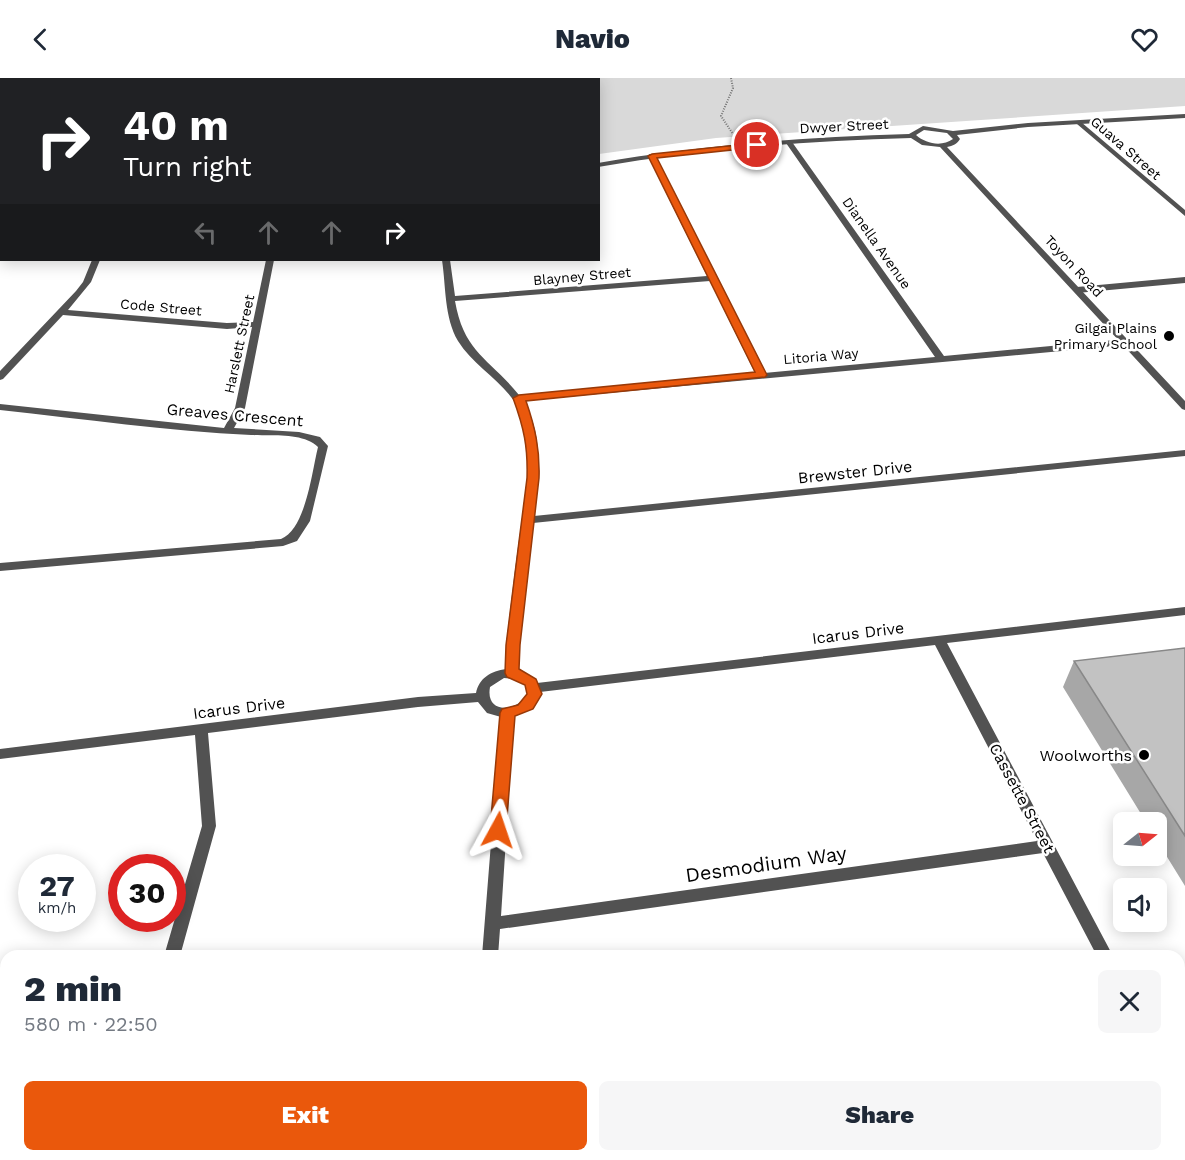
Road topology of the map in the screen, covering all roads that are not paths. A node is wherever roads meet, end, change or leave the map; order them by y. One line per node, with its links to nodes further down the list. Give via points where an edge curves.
1 (1185, 116): 2 (street)
2 (1078, 123): 3 (street); 9 (street, Guava Street)
3 (952, 133): 4 (street, via 923,128); 6 (street, via 957,139)
4 (913, 136): 5 (street, Dwyer Street); 6 (street, via 926,144)
5 (790, 143): 7 (street, Dwyer Street); 20 (street, Dianella Avenue)
6 (942, 145): 15 (street, Toyon Road)
7 (652, 156): 8 (street, Dwyer Street); 13 (street)
8 (600, 165)
9 (1185, 214)
10 (96, 261): 17 (street, via 87,282)
11 (270, 261): 18 (street, Harslett Street)
12 (446, 261): 16 (street)
13 (713, 278): 16 (street, Blayney Street); 21 (street)
14 (1185, 280): 15 (street)
15 (1077, 290): 19 (street, Toyon Road)
16 (453, 299): 23 (street, via 454,322 464,342)
17 (62, 312): 18 (street, Code Street, via 227,326); 22 (street)
18 (258, 324): 26 (street, Harslett Street, via 240,408)
19 (1126, 342): 20 (street, Litoria Way); 24 (street, Toyon Road)
20 (941, 359): 21 (street, Litoria Way)
21 (761, 375): 23 (street, Litoria Way)
22 (0, 376)
23 (519, 398): 28 (street, via 534,451)
24 (1185, 406)
25 (0, 407): 26 (street, Greaves Crescent)
26 (227, 431): 29 (street, Greaves Crescent, via 299,435 323,446 305,521 293,538 267,544)
27 (1185, 453): 28 (street, Brewster Drive)
28 (527, 518): 32 (street)
29 (0, 567)
30 (1185, 610): 31 (street, Icarus Drive)
31 (939, 640): 33 (street, Icarus Drive); 38 (street, Cassette Street)
32 (512, 673): 33 (street, via 526,678); 34 (street, via 489,680)
33 (534, 688): 35 (street, via 528,705)
34 (481, 697): 35 (street, via 490,708); 36 (street, Icarus Drive)
35 (508, 713): 39 (street)
36 (201, 730): 37 (street, Icarus Drive); 40 (street, via 208,826)
37 (0, 754)
38 (1047, 846): 39 (street, Desmodium Way); 42 (street, Cassette Street)
39 (491, 924): 41 (street)
40 (174, 950)
41 (490, 950)
42 (1102, 950)

